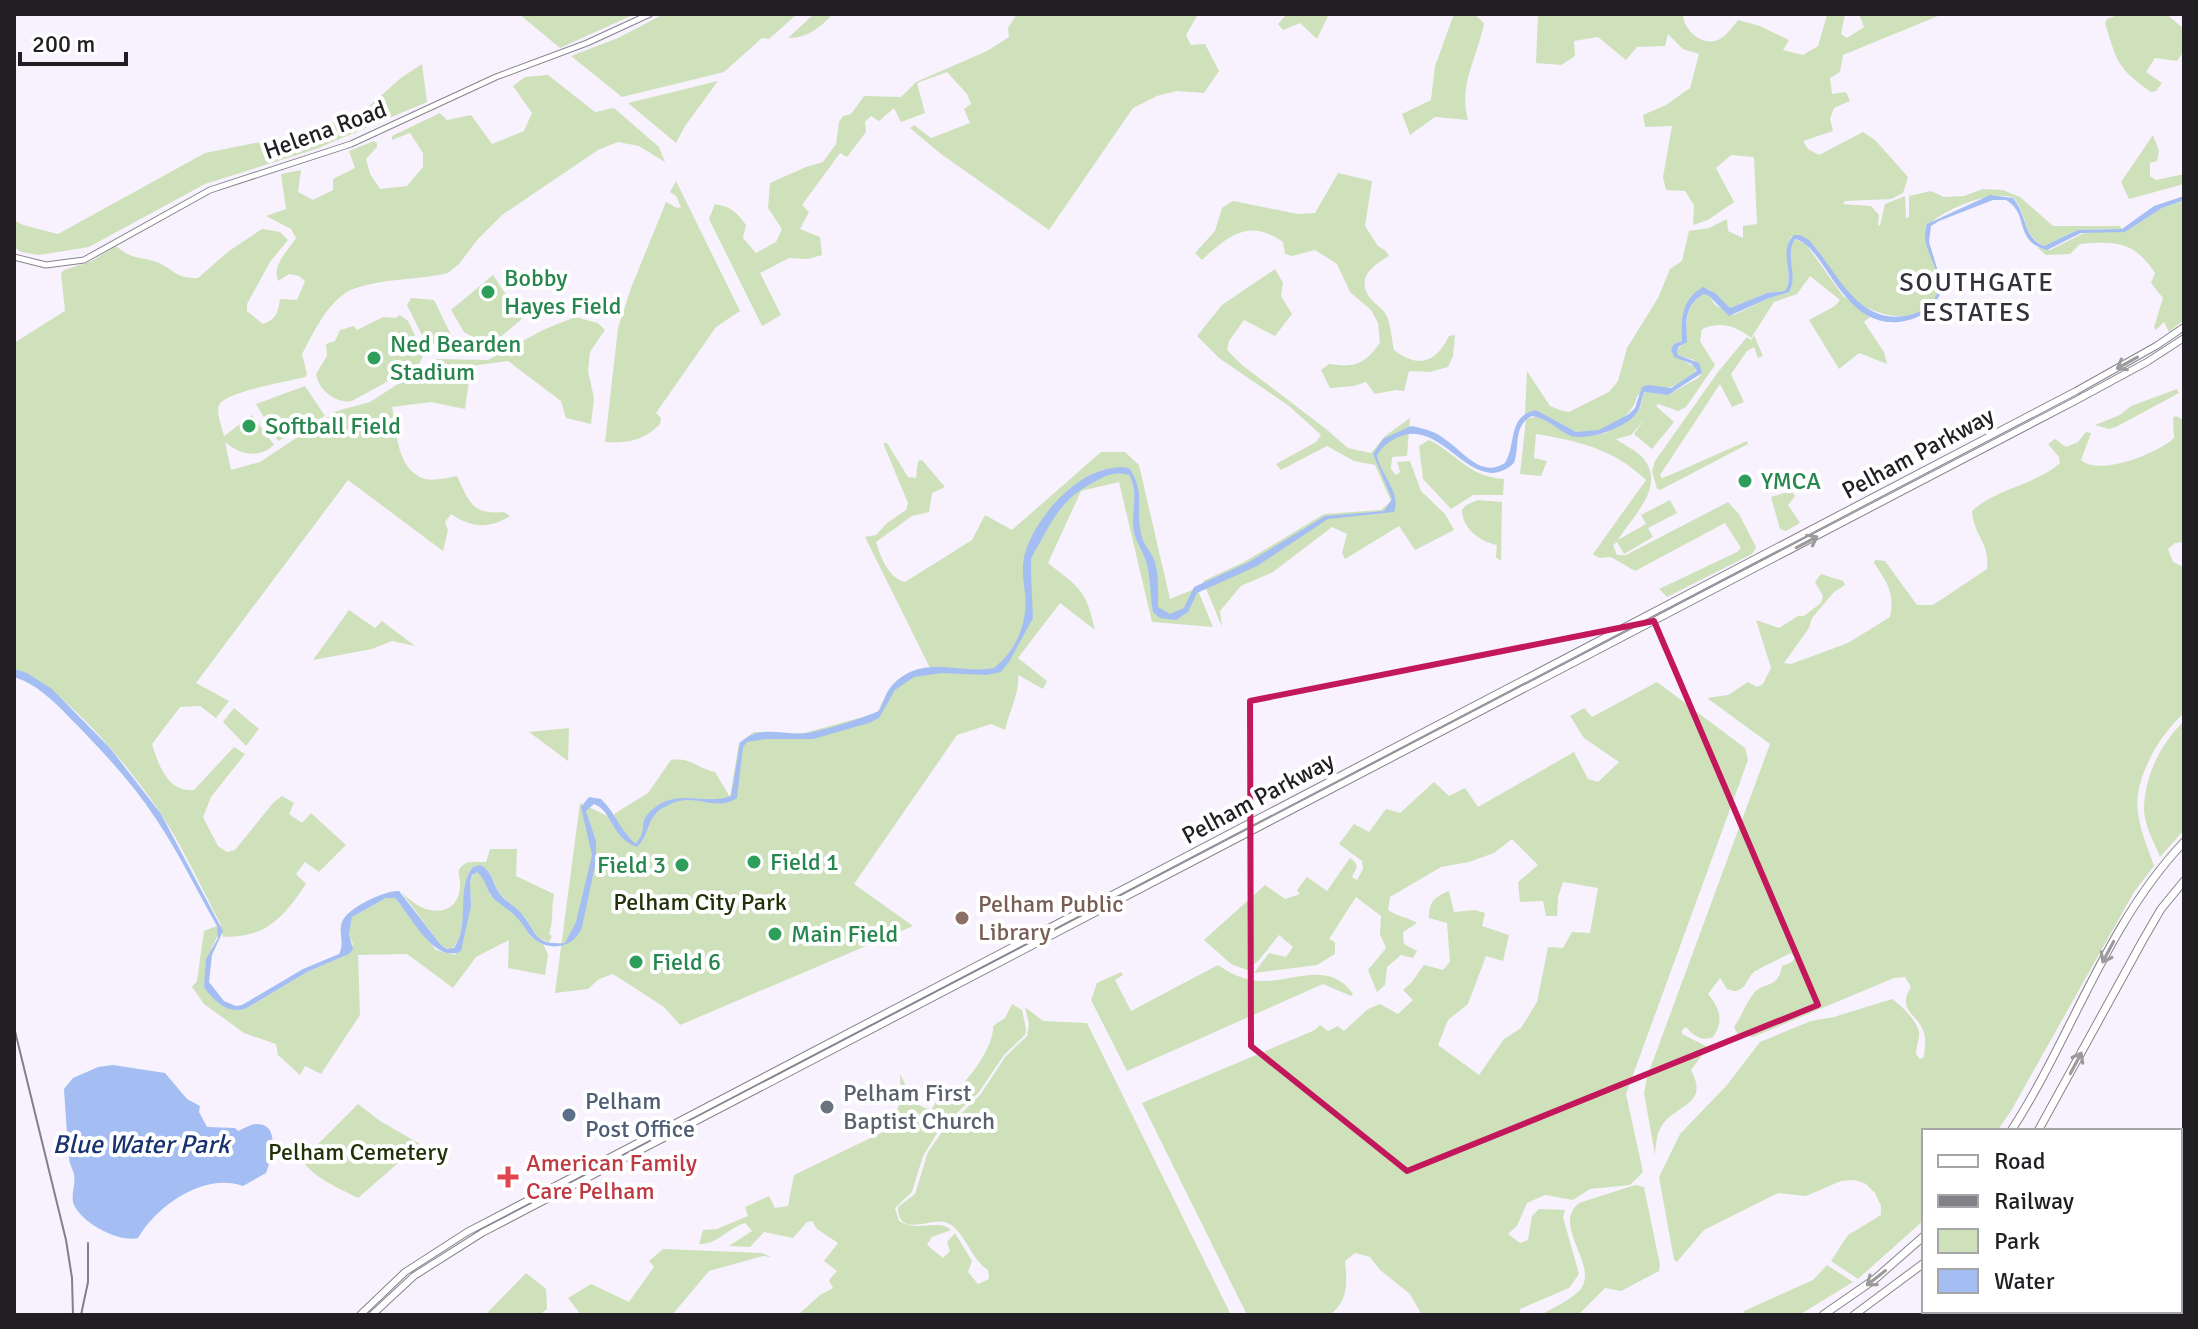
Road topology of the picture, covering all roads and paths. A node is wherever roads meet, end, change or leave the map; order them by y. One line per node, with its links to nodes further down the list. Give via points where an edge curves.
1 (650, 14): 2 (main road, Helena Road, via 351,144 210,190 90,258 57,265)
2 (14, 257)
3 (2184, 327): 5 (main road, Pelham Parkway, one-way to 5, via 2112,372)
4 (2184, 338): 6 (main road, Pelham Parkway)
5 (1982, 440): 6 (main road); 7 (main road, Pelham Parkway)
6 (1986, 447): 8 (main road, Pelham Parkway)
7 (1899, 483): 8 (main road); 9 (main road, Pelham Parkway)
8 (1903, 492): 10 (main road, Pelham Parkway)
9 (1876, 495): 10 (main road); 11 (main road, Pelham Parkway)
10 (1880, 503): 12 (main road, Pelham Parkway)
11 (1833, 518): 12 (main road); 13 (main road, Pelham Parkway)
12 (1837, 526): 14 (main road, Pelham Parkway, one-way to 12)
13 (1764, 553): 14 (main road); 15 (main road, Pelham Parkway)
14 (1771, 560): 16 (main road, Pelham Parkway)
15 (1664, 606): 16 (main road); 17 (main road, Pelham Parkway)
16 (1668, 614): 18 (main road, Pelham Parkway)
17 (1618, 631): 18 (main road); 19 (main road, Pelham Parkway)
18 (1622, 638): 20 (main road, Pelham Parkway)
19 (1575, 653): 20 (main road); 21 (main road, Pelham Parkway)
20 (1579, 660): 22 (main road, Pelham Parkway)
21 (1495, 694): 22 (main road); 23 (main road, Pelham Parkway)
22 (1500, 702): 24 (main road, Pelham Parkway)
23 (1476, 705): 24 (main road); 25 (main road, Pelham Parkway)
24 (1480, 712): 26 (main road, Pelham Parkway)
25 (1396, 746): 26 (main road); 27 (main road, Pelham Parkway)
26 (1399, 754): 28 (main road, Pelham Parkway)
27 (1353, 769): 28 (main road); 29 (main road, Pelham Parkway)
28 (1359, 776): 30 (main road, Pelham Parkway)
29 (1248, 823): 30 (main road); 32 (main road, Pelham Parkway)
30 (1252, 831): 33 (main road, Pelham Parkway)
31 (2184, 842): 53 (highway, one-way to 53, via 2123,925)
32 (1207, 845): 33 (main road); 34 (main road, Pelham Parkway)
33 (1211, 853): 35 (main road, Pelham Parkway)
34 (1167, 866): 35 (main road); 37 (main road, Pelham Parkway)
35 (1171, 874): 38 (main road, Pelham Parkway)
36 (2184, 881): 54 (highway, one-way to 36, via 2161,909)
37 (1134, 883): 38 (main road); 39 (main road, Pelham Parkway)
38 (1146, 887): 40 (main road, Pelham Parkway)
39 (1073, 915): 40 (main road); 41 (main road, Pelham Parkway)
40 (1079, 922): 42 (main road, Pelham Parkway)
41 (974, 967): 42 (main road); 43 (main road, Pelham Parkway)
42 (981, 973): 44 (main road, Pelham Parkway)
43 (940, 984): 44 (main road); 45 (main road, Pelham Parkway)
44 (941, 994): 46 (main road, Pelham Parkway)
45 (877, 1018): 46 (main road); 47 (main road, Pelham Parkway)
46 (881, 1025): 48 (main road, Pelham Parkway)
47 (809, 1053): 48 (main road); 49 (main road, Pelham Parkway)
48 (813, 1061): 50 (main road, Pelham Parkway)
49 (765, 1076): 50 (main road); 51 (main road, Pelham Parkway)
50 (772, 1082): 52 (main road, Pelham Parkway)
51 (723, 1098): 52 (main road); 55 (main road, Pelham Parkway)
52 (727, 1106): 56 (main road, Pelham Parkway)
53 (2012, 1129)
54 (2039, 1129)
55 (631, 1146): 56 (main road); 57 (main road, Pelham Parkway)
56 (635, 1154): 58 (main road, Pelham Parkway)
57 (583, 1171): 58 (main road); 59 (main road, Pelham Parkway)
58 (587, 1178): 60 (main road, Pelham Parkway)
59 (555, 1185): 60 (main road); 61 (main road, Pelham Parkway)
60 (559, 1193): 62 (main road, Pelham Parkway)
61 (477, 1226): 62 (main road); 64 (main road, Pelham Parkway)
62 (482, 1233): 65 (main road, Pelham Parkway)
63 (1922, 1238): 69 (highway, one-way to 69)
64 (423, 1258): 65 (main road); 67 (main road, Pelham Parkway)
65 (430, 1264): 68 (main road, Pelham Parkway)
66 (1922, 1264): 70 (highway)
67 (360, 1315)
68 (372, 1315)
69 (1823, 1315)
70 (1854, 1315)

